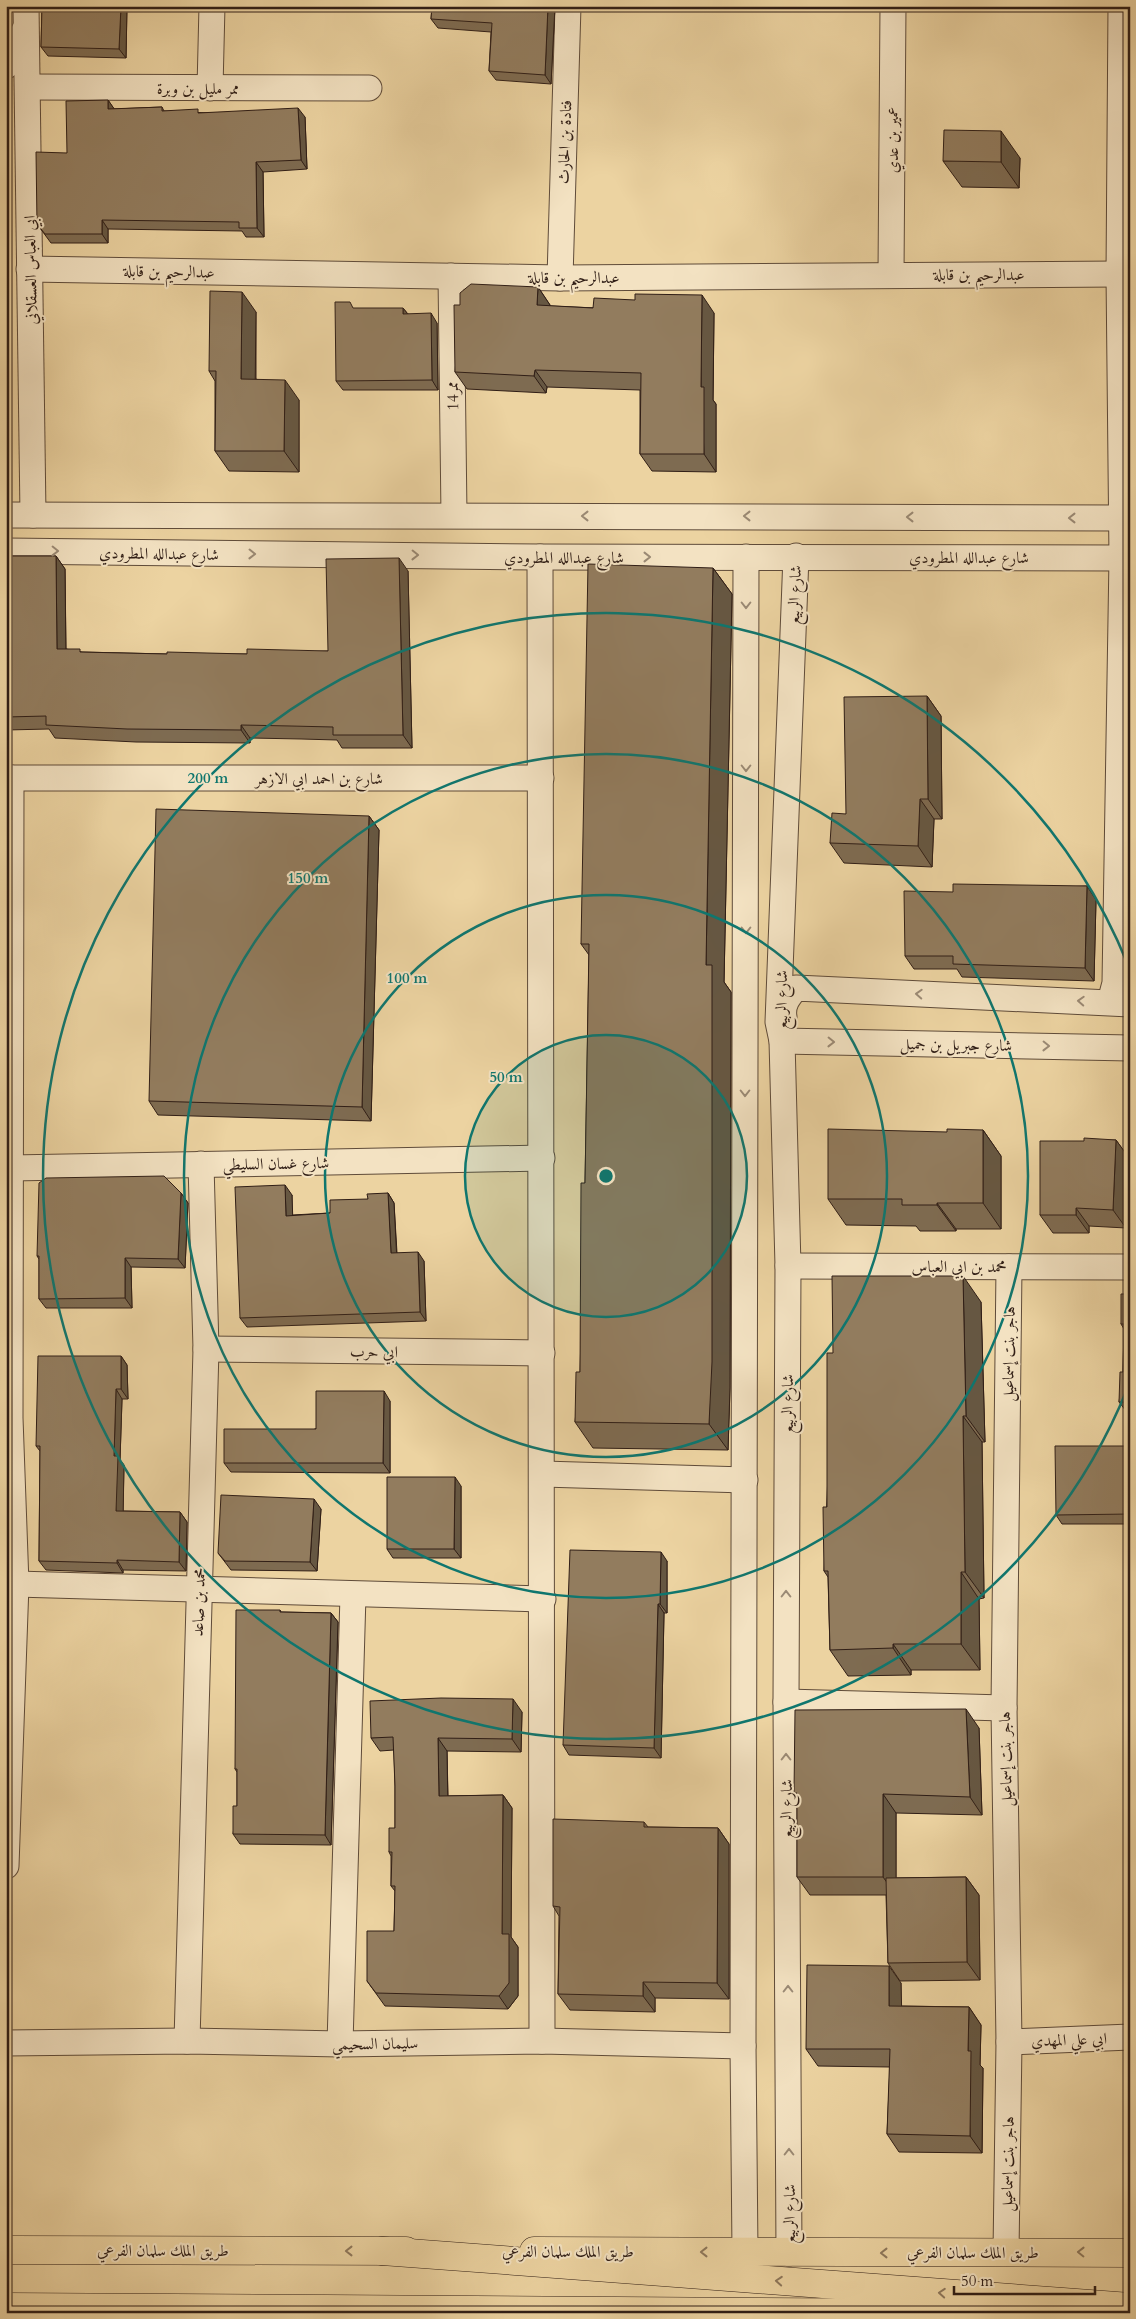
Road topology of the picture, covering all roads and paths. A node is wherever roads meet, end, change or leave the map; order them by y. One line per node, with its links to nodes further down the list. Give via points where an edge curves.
1 (212, 6): 8 (street)
2 (568, 6): 14 (street, فتادة بن الحارث)
3 (893, 6): 11 (street, عمير بن عدي)
4 (1121, 6): 12 (street)
5 (27, 15): 6 (street, ابي العباس العسقلاني); 7 (street, ابي العباس العسقلاني)
6 (6, 66)
7 (28, 87): 8 (street, ممر مليل بن وبرة); 10 (street, ابي العباس العسقلاني)
8 (210, 88): 9 (street, ممر مليل بن وبرة)
9 (369, 88)
10 (29, 269): 13 (street, عبدالرحيم بن قابلة); 16 (street, ابي العباس العسقلاني)
11 (891, 274): 12 (street, عبدالرحيم بن قابلة); 14 (street, عبدالرحيم بن قابلة)
12 (1119, 274): 18 (street)
13 (450, 276): 14 (street, عبدالرحيم بن قابلة); 17 (street, ممر14)
14 (560, 278)
15 (6, 515): 16 (street)
16 (33, 515): 17 (street)
17 (454, 515): 18 (street, one-way to 17)
18 (1121, 518): 23 (street)
19 (6, 551): 21 (street, شارع عبدالله المطرودي, one-way to 21)
20 (796, 556): 22 (street, شارع عبدالله المطرودي); 23 (street, شارع عبدالله المطرودي); 27 (street, شارع الربيع, via 778,1022)
21 (540, 557): 22 (street, شارع عبدالله المطرودي, one-way to 22); 25 (street)
22 (746, 557): 39 (street, one-way to 39)
23 (1122, 558): 26 (street)
24 (9, 778): 25 (street, شارع بن احمد ابي الازهر); 31 (street)
25 (541, 778): 29 (street)
26 (1121, 997): 27 (street, one-way to 27, via 796,988 787,998 783,1011)
27 (790, 1041): 28 (street, شارع جبريل بن جميل, one-way to 28); 32 (street, شارع الربيع)
28 (1130, 1048)
29 (542, 1158): 30 (street, شارع غسان السليطي); 36 (street)
30 (201, 1164): 31 (street, شارع غسان السليطي); 35 (street, محمد بن صاعد)
31 (11, 1168): 37 (street)
32 (788, 1266): 33 (street, محمد بن ابي العباس); 44 (street, شارع الربيع, one-way to 32)
33 (1009, 1267): 34 (street, محمد بن ابي العباس); 45 (street, هاجر بنت إسماعيل)
34 (1130, 1267)
35 (206, 1349): 36 (street, ابي حرب); 41 (street, محمد بن صاعد)
36 (542, 1353): 38 (street)
37 (8, 1418): 40 (street)
38 (543, 1474): 39 (street); 43 (street)
39 (745, 1480): 53 (street)
40 (16, 1584): 41 (street); 46 (street)
41 (198, 1588): 42 (street); 48 (street, محمد بن صاعد)
42 (353, 1595): 43 (street); 52 (street)
43 (543, 1598): 49 (street)
44 (786, 1702): 45 (street); 59 (street, شارع الربيع, one-way to 44)
45 (1004, 1708): 50 (street, هاجر بنت إسماعيل)
46 (6, 1866)
47 (1130, 2037): 50 (street, ابي علي المهدي)
48 (187, 2041): 51 (street, سليمان السحيمي); 52 (street, سليمان السحيمي)
49 (542, 2041): 52 (street, سليمان السحيمي); 53 (street, سليمان السحيمي)
50 (1009, 2042): 58 (street, هاجر بنت إسماعيل)
51 (6, 2043)
52 (340, 2044)
53 (743, 2046): 57 (street)
54 (6, 2250): 55 (main road, طريق الملك سلمان الفرعي)
55 (126, 2250): 56 (main road, طريق الملك سلمان الفرعي, one-way to 55); 61 (main road)
56 (382, 2251): 57 (main road, طريق الملك سلمان الفرعي, one-way to 56); 62 (main road, one-way to 56)
57 (745, 2252): 59 (main road, طريق الملك سلمان الفرعي)
58 (1006, 2252): 59 (main road, طريق الملك سلمان الفرعي, one-way to 59); 60 (main road, طريق الملك سلمان الفرعي, one-way to 58)
59 (789, 2253)
60 (1130, 2253)
61 (6, 2255)
62 (1130, 2307)
63 (6, 2308): 64 (main road)
64 (936, 2313)

